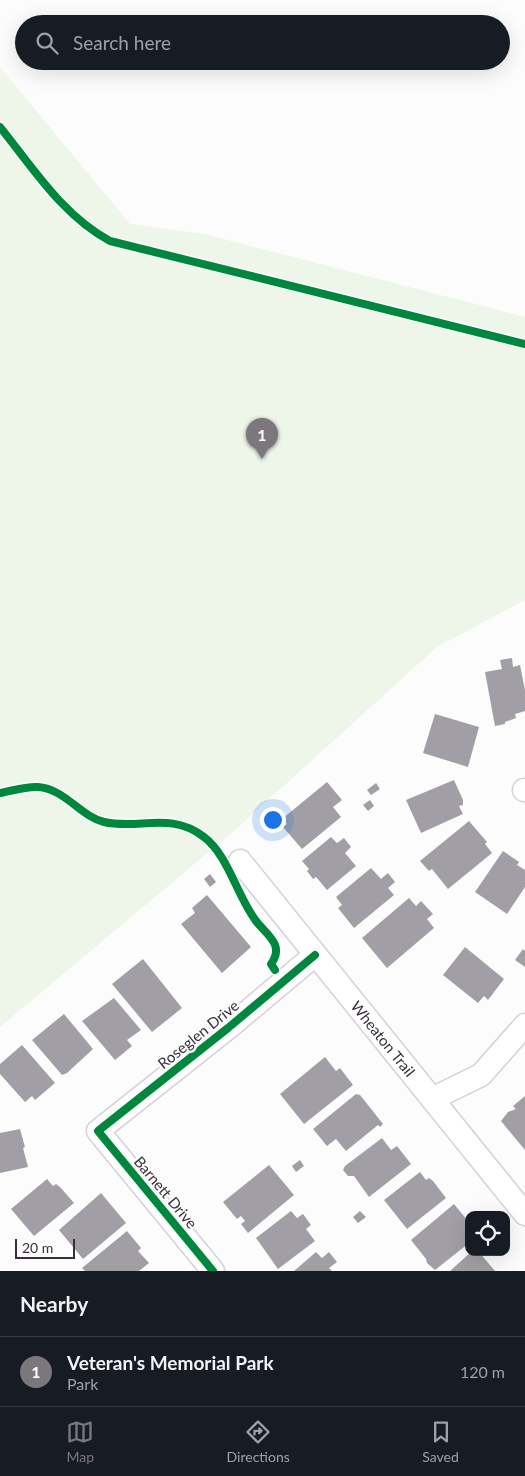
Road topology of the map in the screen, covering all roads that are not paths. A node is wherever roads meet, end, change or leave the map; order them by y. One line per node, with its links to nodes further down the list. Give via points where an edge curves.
1 (240, 861): 2 (street, Wheaton Trail)
2 (314, 955): 4 (street, Wheaton Trail); 5 (street, Roseglen Drive)
3 (525, 1025): 4 (street, via 480,1075)
4 (432, 1099): 6 (street, Wheaton Trail)
5 (98, 1132): 7 (street, Barnett Drive)
6 (525, 1214)
7 (213, 1271)

